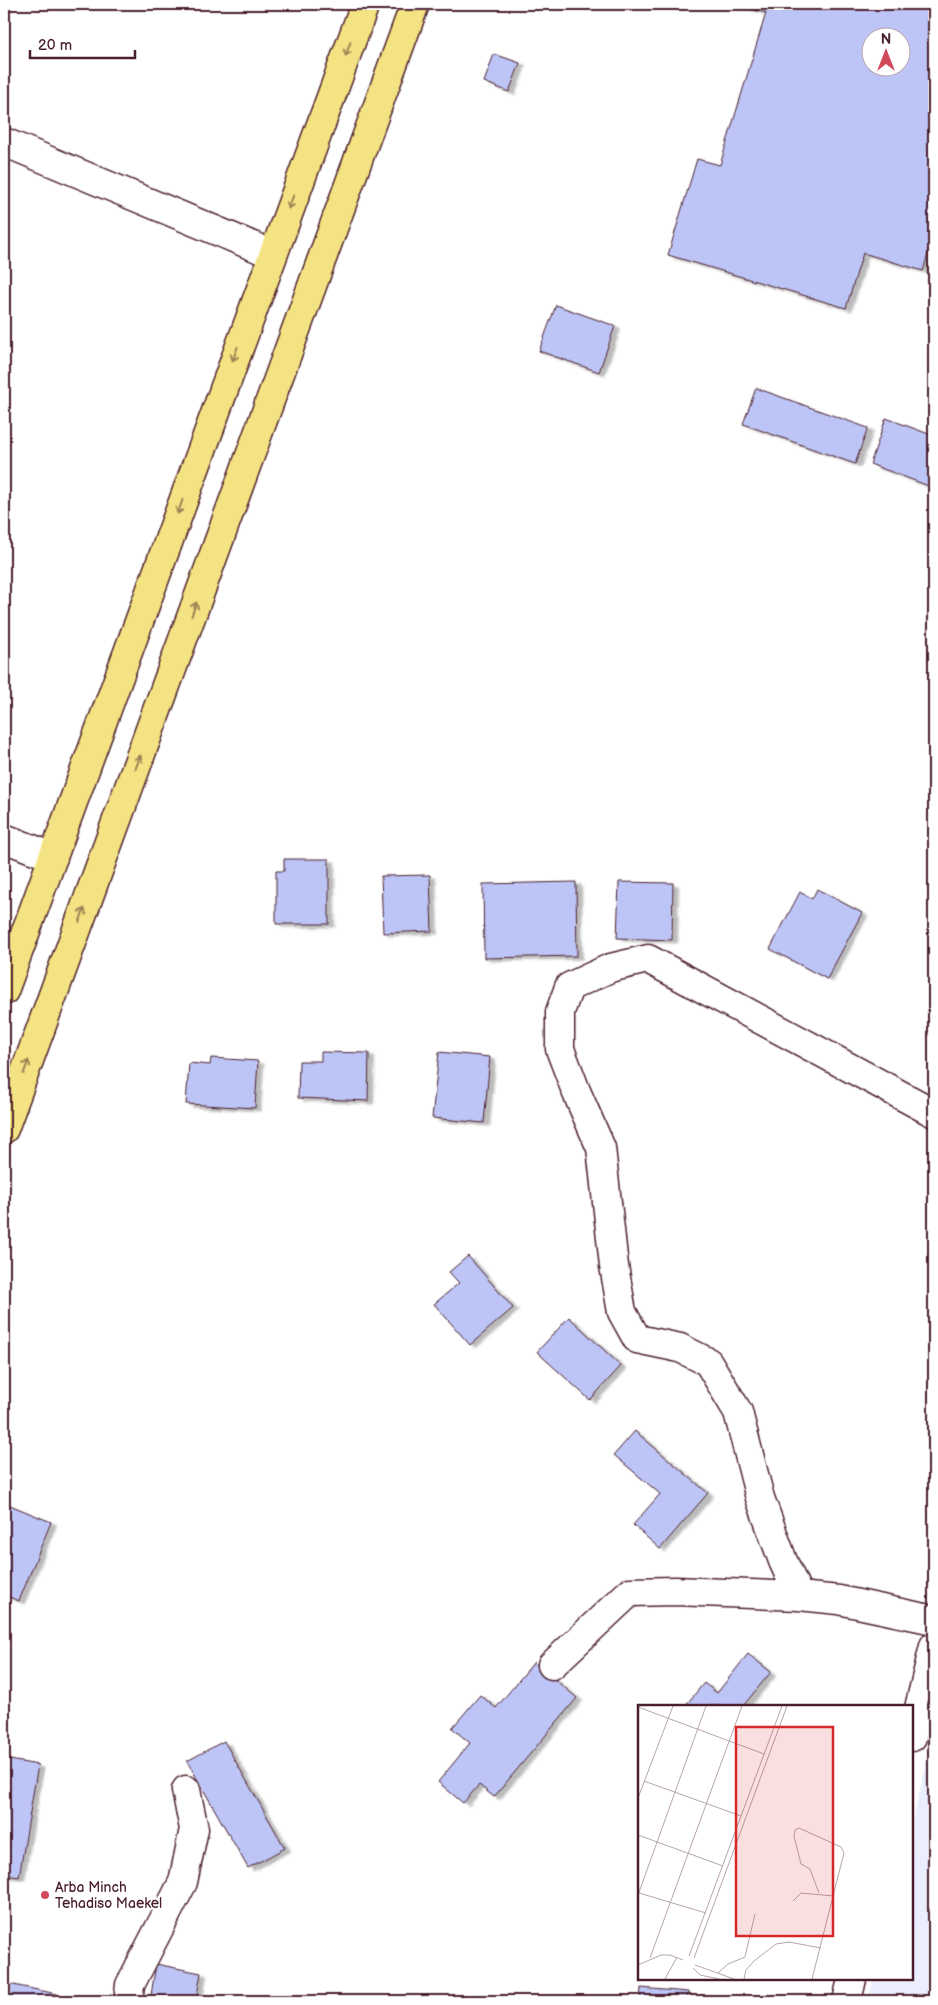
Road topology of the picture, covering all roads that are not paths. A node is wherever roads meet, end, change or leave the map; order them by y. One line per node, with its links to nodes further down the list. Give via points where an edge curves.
1 (365, 4): 4 (main road, one-way to 4)
2 (415, 4): 9 (main road, one-way to 2)
3 (4, 142): 4 (street)
4 (272, 254): 6 (main road, one-way to 6)
5 (4, 838): 6 (street)
6 (53, 857): 7 (main road)
7 (4, 991)
8 (934, 1114): 10 (street, via 648,960 610,968 569,987 560,1012 560,1049 601,1148 622,1312 637,1339 680,1348 708,1362 738,1412 760,1498)
9 (4, 1129)
10 (799, 1596): 11 (street, via 839,1600); 13 (street, via 630,1592)
11 (934, 1620)
12 (934, 1646): 14 (street)
13 (552, 1665)
14 (913, 1733)
15 (186, 1790): 17 (street, via 194,1829 183,1882 130,1986)
16 (852, 1980): 18 (street)
17 (128, 2001)
18 (847, 2001)

